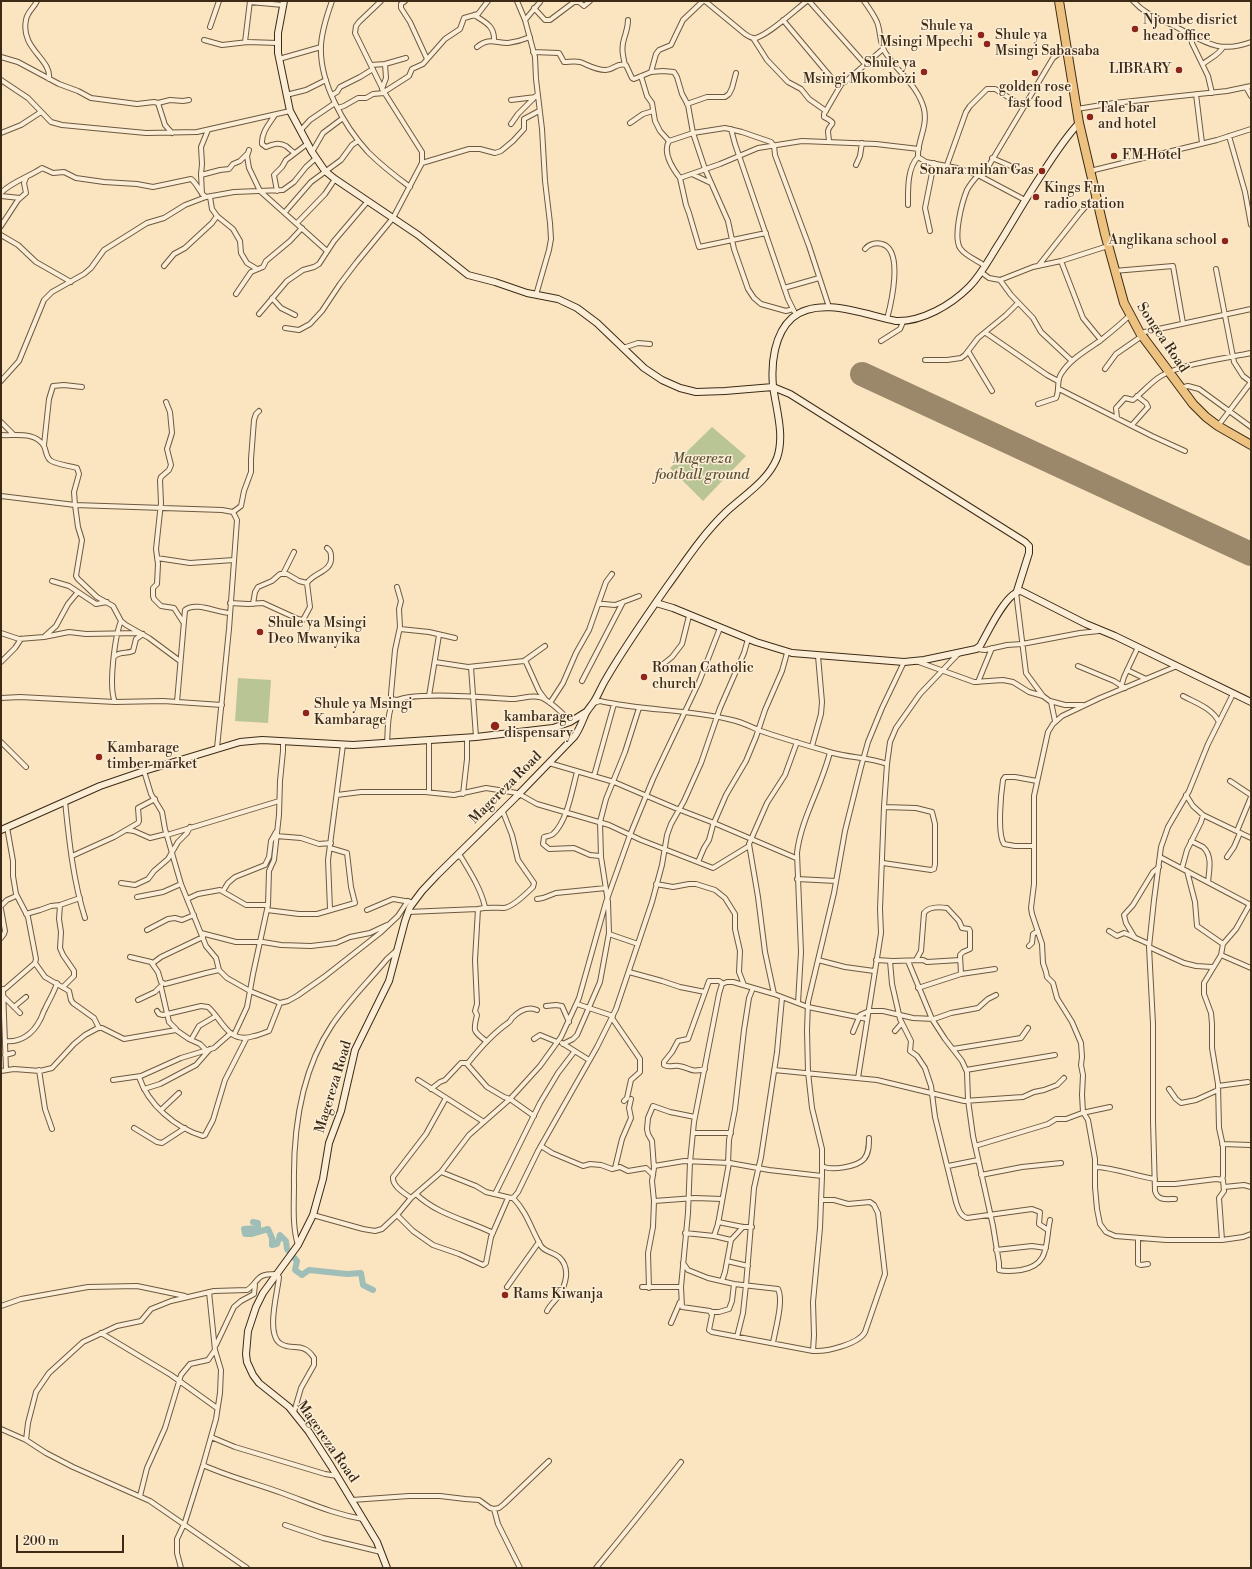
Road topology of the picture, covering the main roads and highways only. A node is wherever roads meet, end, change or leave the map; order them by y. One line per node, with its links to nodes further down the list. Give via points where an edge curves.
1 (1059, 1): 2 (highway, Songea Road, via 1090,171 1124,303 1141,334 1180,388 1206,417)
2 (1251, 445)

